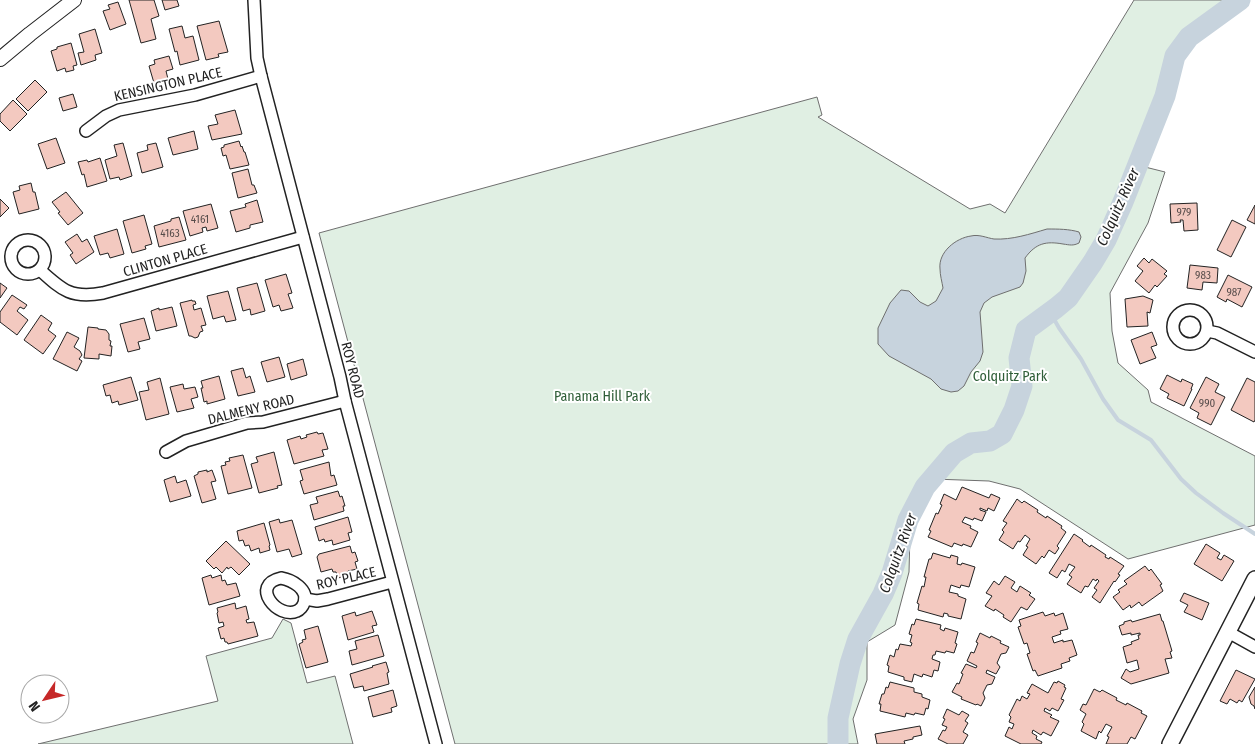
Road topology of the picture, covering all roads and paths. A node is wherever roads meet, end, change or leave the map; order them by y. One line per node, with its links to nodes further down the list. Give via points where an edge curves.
1 (74, 0): 3 (street)
2 (254, 0): 4 (street, ROY ROAD, via 256,49)
3 (0, 59)
4 (261, 76): 5 (street, KENSINGTON PLACE, via 195,95 119,110); 6 (street, ROY ROAD)
5 (86, 131)
6 (303, 237): 7 (street, CLINTON PLACE, via 90,295 68,292); 10 (street, ROY ROAD)
7 (40, 270)
8 (1207, 330): 9 (street)
9 (1255, 352)
10 (345, 401): 11 (street, DALMENY ROAD, via 263,422 247,423 186,441); 13 (street, ROY ROAD)
11 (166, 452)
12 (1255, 579): 15 (main road)
13 (392, 582): 14 (street, ROY PLACE, via 328,600); 17 (street, ROY ROAD)
14 (305, 599)
15 (1228, 632): 16 (street); 18 (main road)
16 (1255, 647)
17 (436, 744)
18 (1170, 744)

